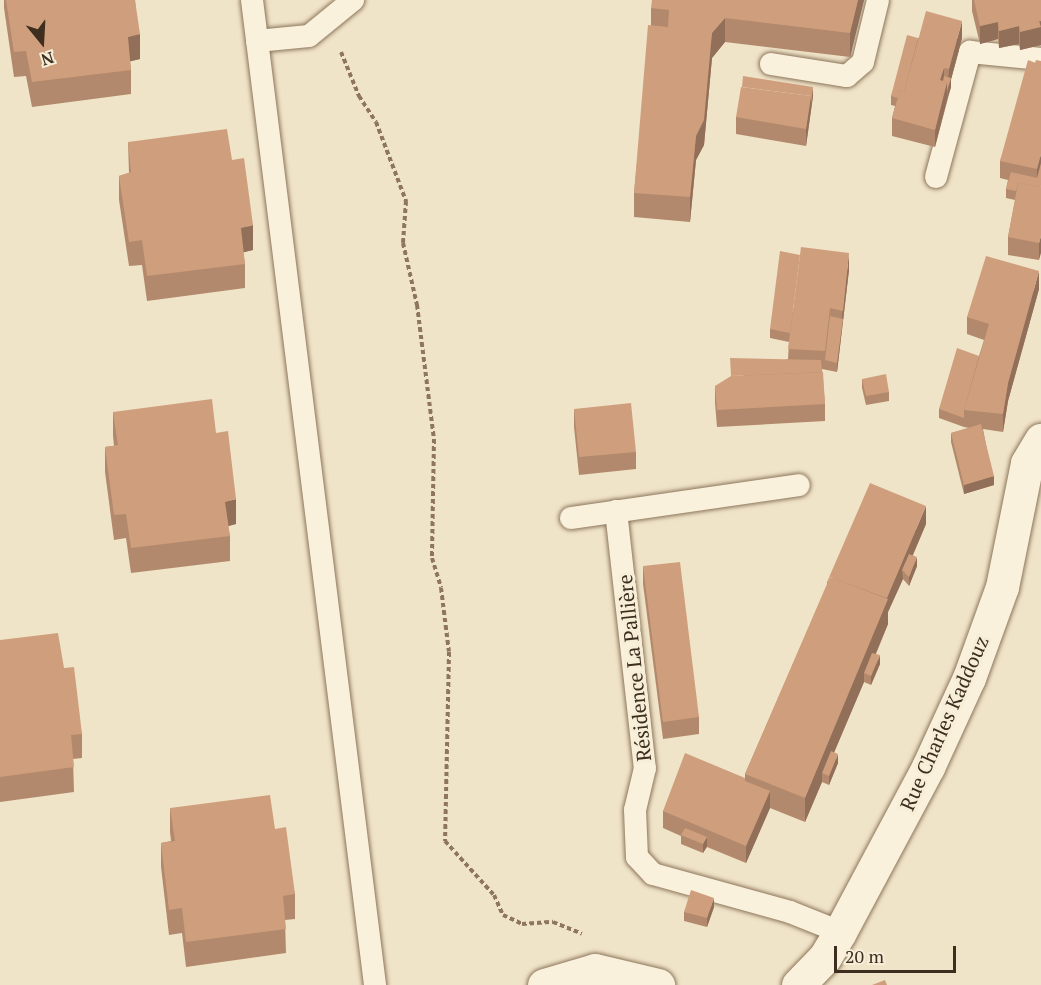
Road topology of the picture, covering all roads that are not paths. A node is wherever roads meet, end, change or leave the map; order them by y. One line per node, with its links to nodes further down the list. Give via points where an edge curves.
1 (252, 0): 4 (lane)
2 (353, 0): 4 (lane, via 309,36)
3 (878, 0): 6 (lane, via 863,62 848,76)
4 (257, 41): 13 (lane)
5 (1041, 58): 7 (lane, via 970,52)
6 (771, 64)
7 (936, 177)
8 (1041, 440): 12 (street, Rue Charles Kaddouz, via 1027,463 1002,587 969,678 928,767)
9 (799, 485): 10 (lane)
10 (616, 511): 11 (lane); 12 (lane, Résidence La Pallière, via 645,768 635,810 637,857 653,874 790,912)
11 (571, 518)
12 (840, 932): 16 (street, Rue Charles Kaddouz, via 825,957)
13 (375, 985)
14 (544, 985): 15 (street, via 595,970)
15 (658, 985)
16 (798, 985)

